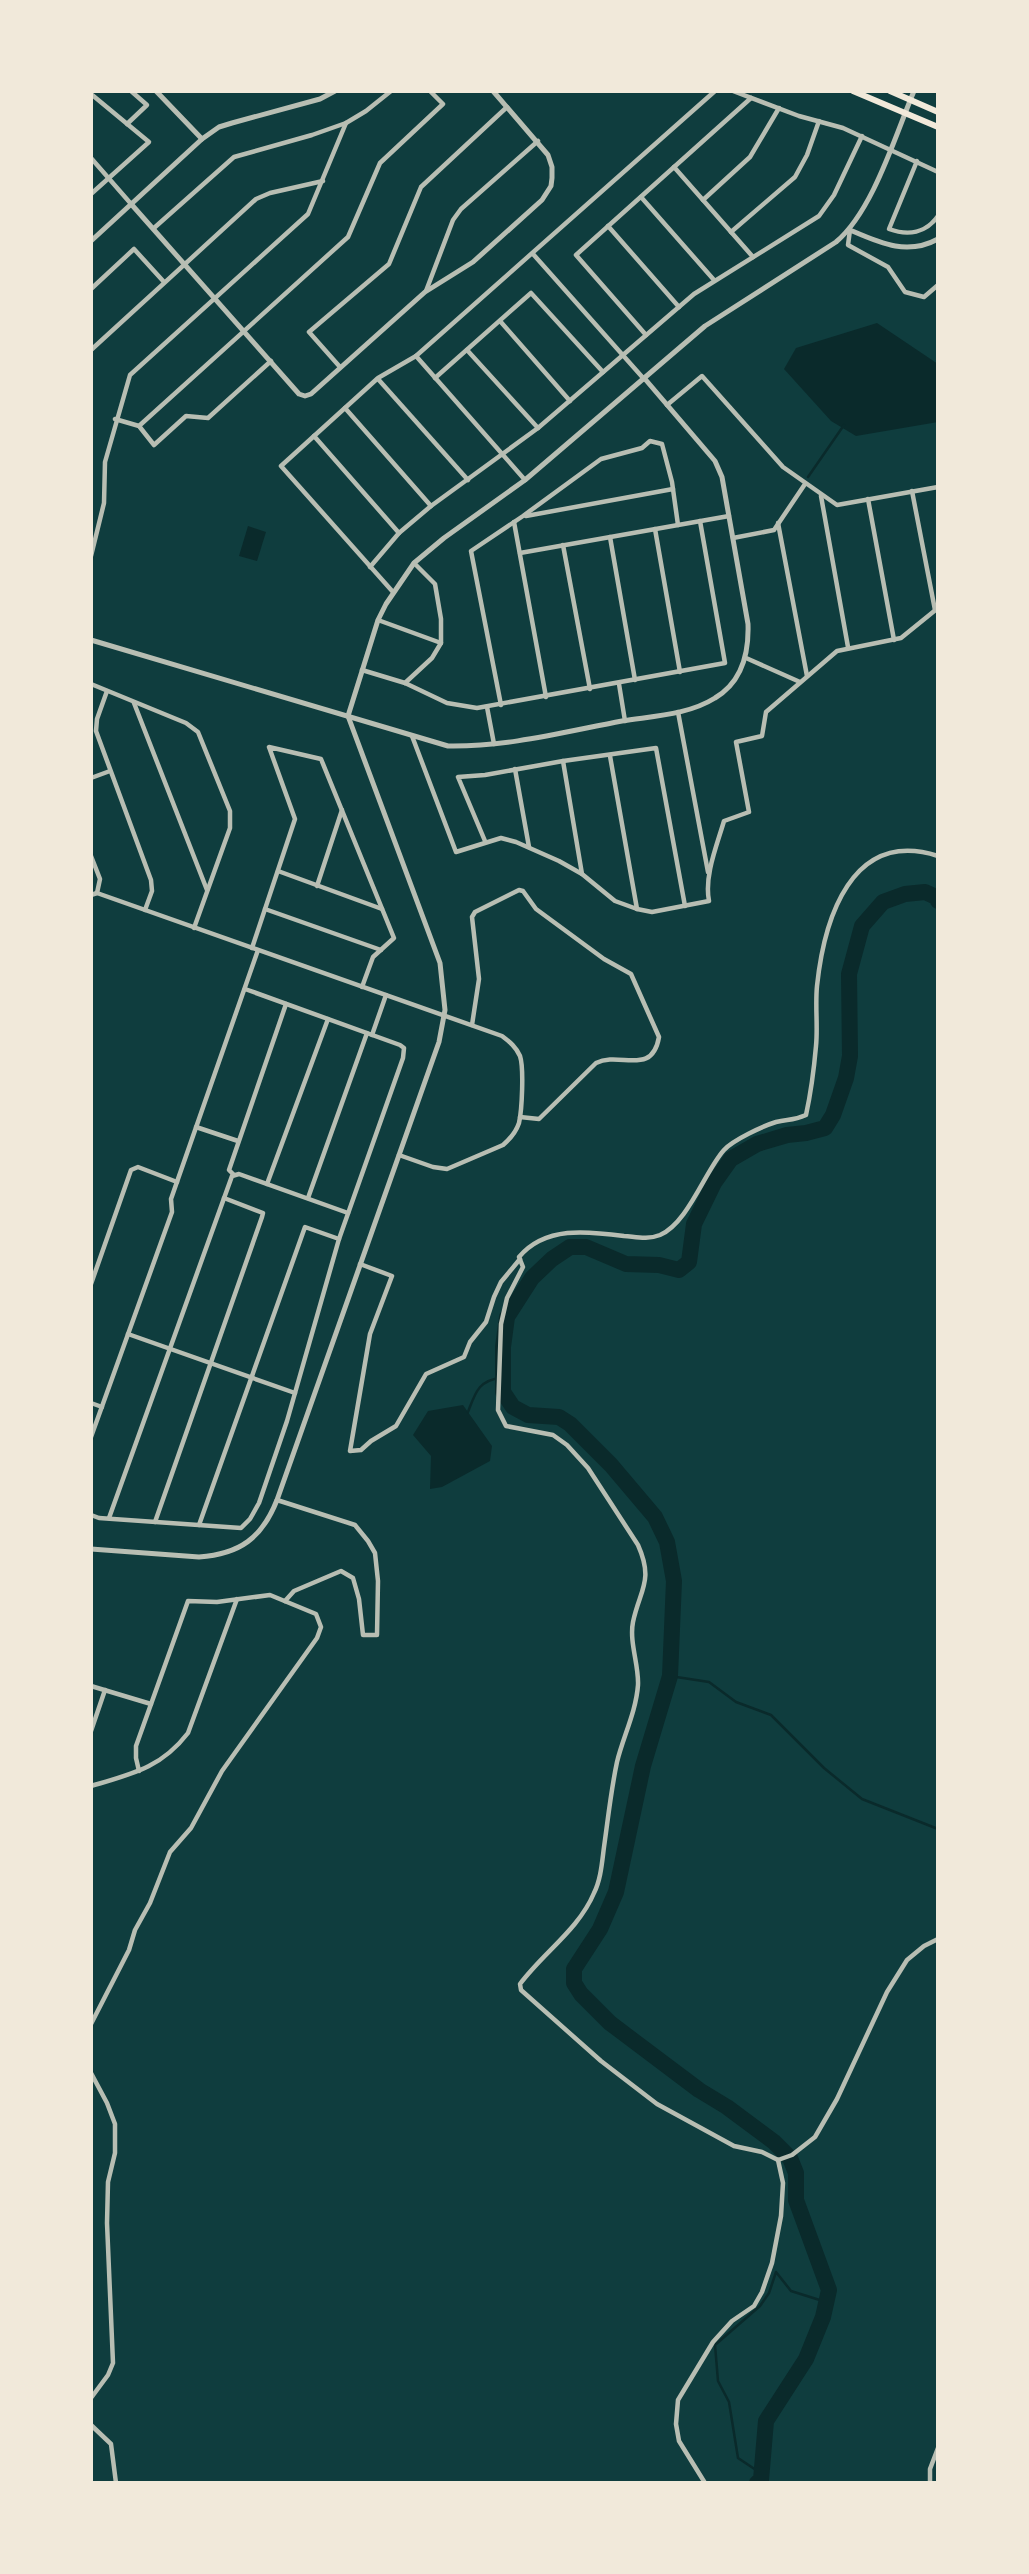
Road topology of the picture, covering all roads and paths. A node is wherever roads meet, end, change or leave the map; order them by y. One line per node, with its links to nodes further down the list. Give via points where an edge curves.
1 (131, 91): 19 (street, via 147,105)
2 (156, 91): 22 (street)
3 (335, 91): 22 (street, via 219,127)
4 (391, 91): 18 (street)
5 (430, 91): 53 (street, via 443,104 380,163 348,237)
6 (493, 91): 14 (street)
7 (715, 91): 42 (street)
8 (733, 91): 13 (street)
9 (853, 91): 20 (main road)
10 (890, 91): 16 (main road)
11 (914, 91): 24 (street)
12 (91, 94): 19 (street)
13 (751, 98): 15 (street); 27 (street)
14 (507, 107): 23 (street); 60 (street, via 421,187 389,264 309,332)
15 (779, 108): 17 (street); 33 (street, via 750,158)
16 (938, 112)
17 (819, 121): 21 (street); 39 (street, via 795,177)
18 (346, 123): 30 (street); 37 (street, via 234,157)
19 (127, 124): 29 (street, via 149,142)
20 (938, 127)
21 (862, 136): 24 (street); 43 (street, via 826,208 810,223)
22 (202, 139): 34 (street)
23 (538, 141): 49 (street, via 461,209); 49 (street, via 552,167 547,194 473,262)
24 (890, 148): 26 (street); 38 (street, via 863,212)
25 (91, 158): 29 (street)
26 (917, 161): 28 (street); 35 (street, via 889,229 900,233 922,230)
27 (674, 167): 32 (street); 33 (street)
28 (938, 172)
29 (109, 178): 31 (street); 34 (street)
30 (323, 181): 44 (street, via 262,195); 50 (street, via 308,214)
31 (91, 194)
32 (640, 197): 36 (street); 45 (street)
33 (704, 200): 39 (street)
34 (132, 205): 37 (street); 41 (street)
35 (938, 216)
36 (608, 226): 51 (street); 54 (street, via 576,255)
37 (154, 228): 44 (street)
38 (850, 230): 40 (street, via 899,248); 47 (street, via 848,244 888,267 905,292 924,297); 64 (street, via 705,326)
39 (731, 232): 43 (street)
40 (938, 239)
41 (91, 241)
42 (533, 254): 57 (street); 58 (street)
43 (753, 257): 45 (street)
44 (185, 263): 46 (street); 50 (street)
45 (714, 280): 51 (street)
46 (164, 282): 48 (street, via 134,249); 55 (street)
47 (938, 285)
48 (91, 289)
49 (425, 292): 60 (street)
50 (215, 297): 53 (street); 68 (street, via 130,375)
51 (679, 307): 54 (street)
52 (500, 321): 56 (street); 61 (street, via 531,293); 65 (street)
53 (245, 330): 59 (street); 69 (street)
54 (646, 335): 57 (street)
55 (91, 350)
56 (467, 350): 63 (street); 70 (street)
57 (623, 355): 61 (street); 64 (street)
58 (416, 356): 62 (street); 63 (street)
59 (272, 361): 60 (street, via 305,396); 69 (street, via 208,418 186,416 154,444)
60 (340, 367)
61 (603, 373): 65 (street)
62 (378, 378): 67 (street); 73 (street)
63 (435, 378): 72 (street)
64 (645, 379): 66 (street); 74 (street)
65 (570, 401): 70 (street)
66 (667, 405): 75 (street, via 702,376 783,467); 83 (street, via 715,461)
67 (345, 408): 71 (street); 81 (street)
68 (115, 419): 69 (street); 94 (street, via 104,462 100,526)
69 (139, 426)
70 (538, 428): 72 (street)
71 (314, 436): 89 (street); 96 (street, via 281,466)
72 (503, 455): 73 (street); 74 (street)
73 (468, 480): 81 (street)
74 (525, 480): 95 (street)
75 (805, 484): 79 (street); 86 (street)
76 (938, 487): 78 (street)
77 (673, 489): 82 (street); 82 (street, via 662,444 650,441 642,448 601,459); 87 (street)
78 (912, 491): 80 (street); 98 (street)
79 (821, 495): 80 (street, via 837,505); 103 (street)
80 (867, 499): 100 (street)
81 (431, 506): 89 (street)
82 (523, 516): 85 (street)
83 (729, 516): 84 (street); 91 (street)
84 (700, 521): 87 (street); 106 (street, via 725,663)
85 (514, 522): 93 (street); 117 (street, via 471,551)
86 (778, 523): 91 (street, via 774,530); 107 (street)
87 (678, 525): 88 (street)
88 (655, 529): 90 (street); 106 (street)
89 (399, 533): 96 (street)
90 (610, 537): 92 (street); 108 (street)
91 (733, 538): 104 (street, via 748,624)
92 (563, 545): 93 (street); 113 (street)
93 (520, 553): 115 (street)
94 (91, 556)
95 (414, 564): 97 (street); 102 (street, via 435,584)
96 (370, 567): 97 (street)
97 (393, 592): 99 (street)
98 (936, 609): 100 (street)
99 (378, 620): 102 (street); 105 (street)
100 (894, 639): 103 (street)
101 (91, 640): 120 (street)
102 (441, 643): 110 (street)
103 (848, 648): 107 (street, via 837,651)
104 (746, 658): 109 (street); 119 (street, via 724,691)
105 (362, 670): 110 (street); 120 (street)
106 (680, 672): 108 (street)
107 (807, 677): 109 (street)
108 (635, 680): 112 (street)
109 (800, 682): 136 (street, via 766,712 762,736 736,742 749,812 724,821)
110 (405, 683): 118 (street, via 447,703)
111 (91, 684): 114 (street)
112 (619, 684): 113 (street); 121 (street)
113 (590, 689): 115 (street)
114 (107, 691): 116 (street); 127 (street, via 96,725)
115 (546, 697): 117 (street)
116 (134, 702): 138 (street); 138 (street, via 198,732 230,811 230,828)
117 (501, 705): 118 (street)
118 (487, 707): 123 (street)
119 (678, 712): 121 (street); 136 (street)
120 (348, 716): 122 (street); 158 (street, via 429,930 444,986 443,1028)
121 (625, 721): 123 (street)
122 (412, 735): 123 (street, via 448,746); 130 (street, via 456,852)
123 (494, 745)
124 (610, 756): 125 (street); 140 (street, via 656,748); 143 (street)
125 (563, 761): 126 (street); 135 (street)
126 (515, 769): 130 (street, via 458,777); 131 (street)
127 (110, 771): 128 (street); 144 (street, via 151,880)
128 (91, 778)
129 (342, 810): 134 (street, via 321,759 269,747 295,819); 137 (street); 142 (street)
130 (485, 841): 131 (street, via 501,838)
131 (529, 848): 135 (street)
132 (91, 856): 139 (street, via 100,879)
133 (938, 856): 166 (street, via 885,854 867,862 836,905 817,988 816,1043 806,1115 764,1127 724,1149 692,1201 664,1234 643,1239 582,1232 553,1234 527,1247)
134 (278, 871): 137 (street); 141 (street)
135 (582, 874): 143 (street, via 615,901)
136 (709, 877): 140 (street, via 709,901)
137 (317, 886): 142 (street)
138 (208, 891): 145 (street)
139 (94, 894): 144 (street)
140 (685, 906): 143 (street, via 652,912)
141 (265, 908): 146 (street); 147 (street)
142 (382, 909): 147 (street, via 394,938)
143 (637, 909)
144 (145, 910): 145 (street)
145 (194, 928): 146 (street)
146 (255, 949): 148 (street); 149 (street)
147 (382, 950): 148 (street, via 373,957)
148 (362, 987): 150 (street)
149 (245, 989): 151 (street); 156 (street)
150 (386, 995): 153 (street); 154 (street)
151 (286, 1004): 152 (street); 157 (street)
152 (328, 1019): 154 (street); 161 (street)
153 (470, 1024): 155 (street, via 502,1036 515,1047 521,1063); 155 (street, via 479,979 472,917 519,890 536,909 631,974 659,1037 649,1057 643,1061 603,1059 539,1119)
154 (369, 1034): 163 (street); 164 (street, via 400,1045 404,1052)
155 (520, 1116): 158 (street, via 515,1132 503,1145 453,1167 441,1169)
156 (196, 1127): 157 (street); 160 (street)
157 (238, 1141): 159 (street, via 229,1170)
158 (399, 1155): 167 (street)
159 (234, 1175): 161 (street); 162 (street)
160 (177, 1182): 168 (street, via 138,1167 131,1170); 169 (street, via 172,1212)
161 (267, 1184): 163 (street)
162 (224, 1198): 170 (street); 171 (street, via 263,1213)
163 (308, 1198): 164 (street)
164 (348, 1213): 165 (street)
165 (339, 1239): 172 (street, via 305,1227); 173 (street)
166 (520, 1259): 167 (street, via 501,1282 486,1322 464,1357 426,1374 396,1426 361,1450 349,1451 370,1334 392,1276); 194 (street, via 523,1267 507,1298 501,1324 497,1394 501,1420 506,1426 553,1435 575,1452 638,1545 646,1575 633,1623 636,1696 617,1763 598,1882 572,1927 530,1970 520,1987 601,2061 657,2104 734,2146)
167 (360, 1264): 177 (street)
168 (91, 1284)
169 (128, 1334): 170 (street); 175 (street)
170 (170, 1349): 171 (street); 179 (street)
171 (211, 1363): 172 (street); 180 (street)
172 (251, 1378): 173 (street); 181 (street)
173 (295, 1393): 181 (street, via 250,1520 241,1528)
174 (91, 1403): 175 (street)
175 (102, 1407): 176 (street)
176 (91, 1437)
177 (277, 1500): 182 (street, via 258,1534 225,1553 199,1557); 184 (street, via 355,1525 368,1541 375,1553 378,1581 377,1635 363,1635 353,1578 341,1571 294,1591)
178 (91, 1515): 179 (street)
179 (109, 1518): 180 (street)
180 (155, 1522): 181 (street)
181 (199, 1525)
182 (91, 1549)
183 (237, 1600): 184 (street, via 264,1595); 187 (street, via 188,1601); 189 (street, via 188,1733 163,1760)
184 (285, 1601): 192 (street, via 316,1614 321,1627 317,1638 222,1772 191,1828 170,1852 130,1950)
185 (91, 1686): 186 (street)
186 (105, 1690): 187 (street); 188 (street)
187 (151, 1704): 189 (street, via 136,1746)
188 (91, 1731)
189 (139, 1771): 190 (street)
190 (91, 1786)
191 (938, 1939): 194 (street, via 907,1960 887,1992 815,2137)
192 (91, 2024)
193 (91, 2073): 195 (street, via 114,2124 115,2153 108,2182 107,2224 113,2363)
194 (778, 2160): 199 (street, via 783,2183 781,2216 762,2292 754,2306 713,2342 678,2400 680,2441)
195 (91, 2398)
196 (91, 2426): 198 (street, via 111,2444)
197 (938, 2448): 200 (street)
198 (116, 2483)
199 (705, 2483)
200 (930, 2483)

